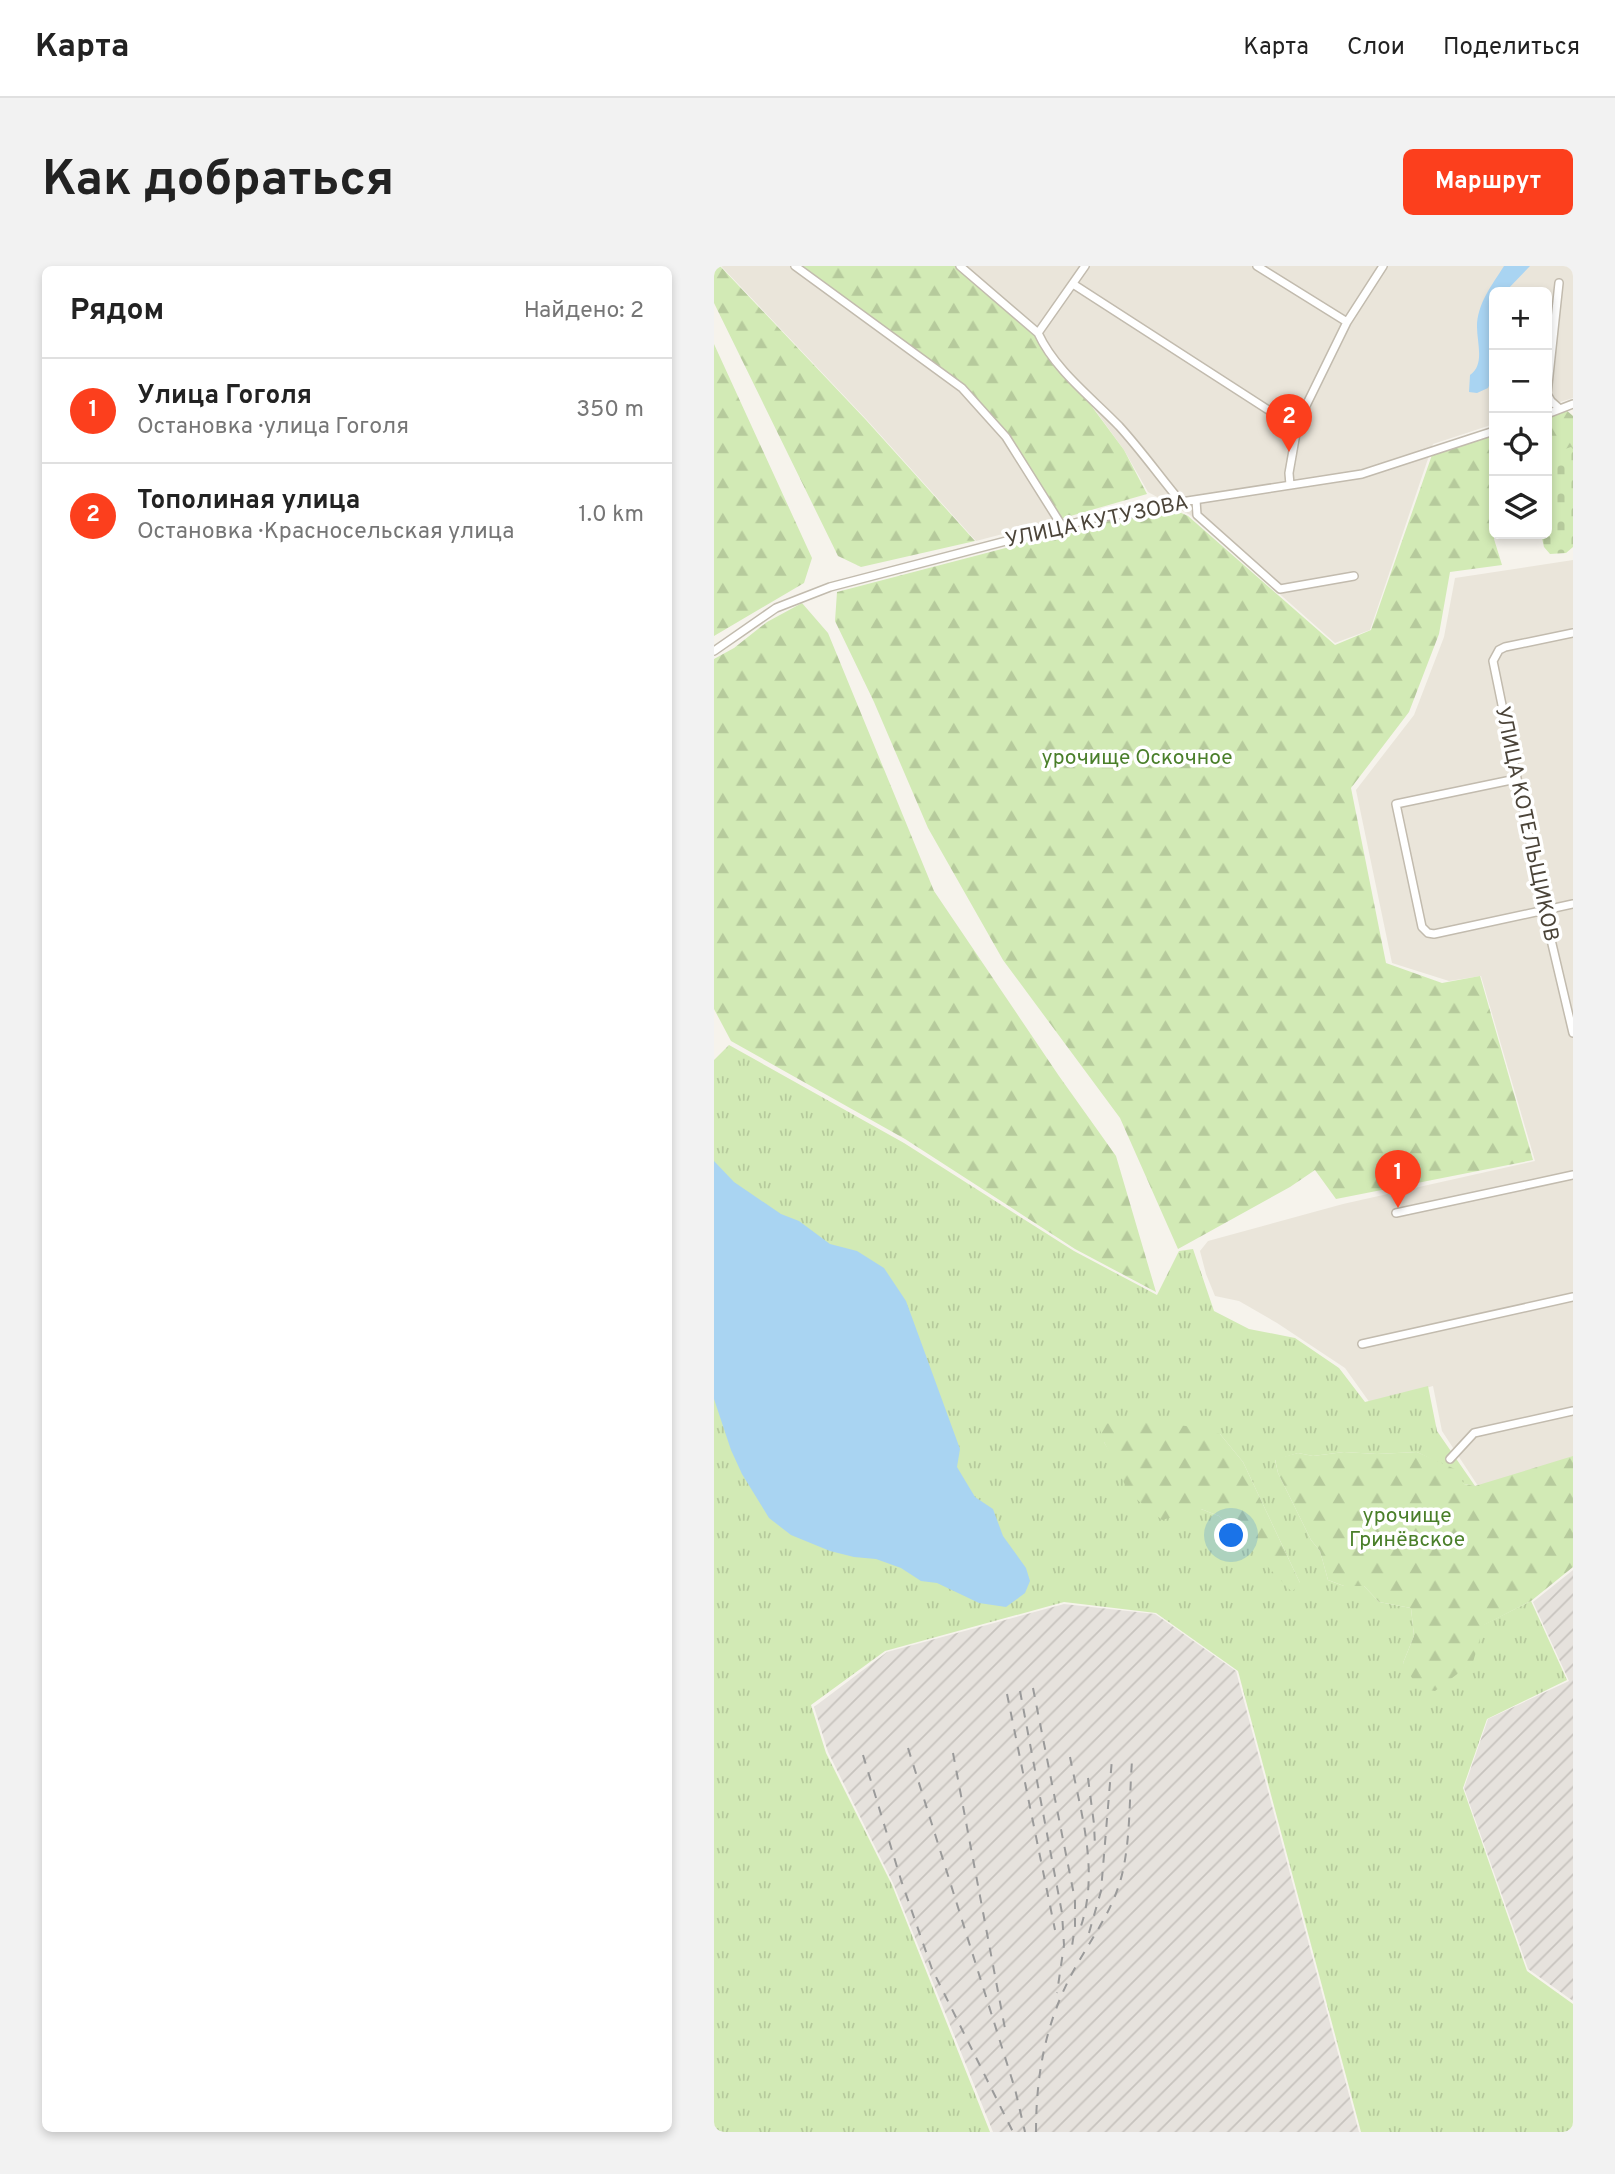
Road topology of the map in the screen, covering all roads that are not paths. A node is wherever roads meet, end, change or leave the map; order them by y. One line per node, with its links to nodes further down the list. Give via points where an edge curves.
1 (795, 266): 18 (street, via 962,388 1006,438)
2 (960, 266): 9 (street)
3 (1085, 266): 7 (street)
4 (1257, 266): 8 (street)
5 (1383, 266): 8 (street)
6 (1559, 283): 11 (street, via 1547,394)
7 (1073, 284): 9 (street); 14 (street, via 1276,415)
8 (1347, 322): 14 (street)
9 (1038, 333): 17 (street, via 1060,366 1121,429)
10 (1573, 404): 11 (street)
11 (1560, 409): 12 (street)
12 (1550, 413)
13 (1489, 433): 15 (street, УЛИЦА КУТУЗОВА, via 1371,471)
14 (1295, 435): 15 (street)
15 (1290, 485): 16 (street, УЛИЦА КУТУЗОВА)
16 (1196, 500): 17 (street, УЛИЦА КУТУЗОВА); 19 (street, via 1197,515 1280,589)
17 (1181, 502): 18 (street, УЛИЦА КУТУЗОВА)
18 (1062, 526): 21 (street, УЛИЦА КУТУЗОВА, via 830,587 776,608)
19 (1354, 576)
20 (1573, 633): 22 (street, УЛИЦА КОТЕЛЬЩИКОВ, via 1505,647 1495,655 1493,670)
21 (714, 650)
22 (1516, 779): 24 (street, УЛИЦА КОТЕЛЬЩИКОВ); 24 (street, via 1396,804 1422,926 1428,933)
23 (1573, 904): 24 (street)
24 (1544, 910): 25 (street, УЛИЦА КОТЕЛЬЩИКОВ)
25 (1573, 1032)
26 (1573, 1175): 27 (street)
27 (1396, 1213)
28 (1573, 1297): 29 (street)
29 (1362, 1344)
30 (1573, 1411): 31 (street, via 1474,1433)
31 (1450, 1459)

